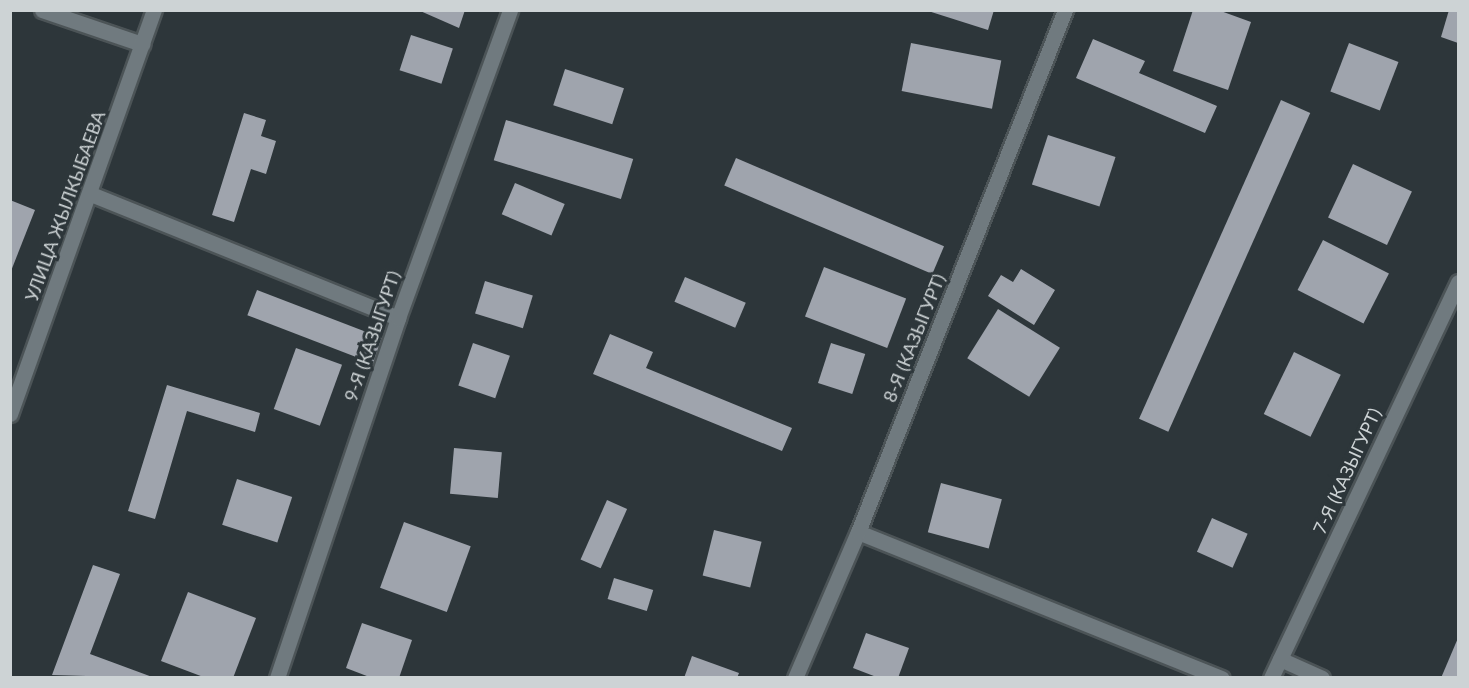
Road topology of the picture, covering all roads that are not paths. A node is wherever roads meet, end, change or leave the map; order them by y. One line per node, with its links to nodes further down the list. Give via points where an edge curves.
1 (42, 10): 5 (street)
2 (154, 10): 5 (street, УЛИЦА ЖЫЛКЫБАЕВА)
3 (510, 10): 8 (street, 9-Я (КАЗЫГУРТ))
4 (1065, 10): 10 (street, 8-Я (КАЗЫГУРТ))
5 (142, 44): 6 (street, УЛИЦА ЖЫЛКЫБАЕВА)
6 (91, 194): 8 (street); 9 (street, УЛИЦА ЖЫЛКЫБАЕВА)
7 (1458, 282): 11 (street, 7-Я (КАЗЫГУРТ))
8 (398, 318): 12 (street, 9-Я (КАЗЫГУРТ))
9 (10, 414)
10 (858, 532): 13 (street, 8-Я (КАЗЫГУРТ)); 14 (street)
11 (1280, 659): 15 (street, 7-Я (КАЗЫГУРТ)); 16 (street)
12 (278, 678)
13 (795, 678)
14 (1222, 678)
15 (1271, 678)
16 (1322, 678)

